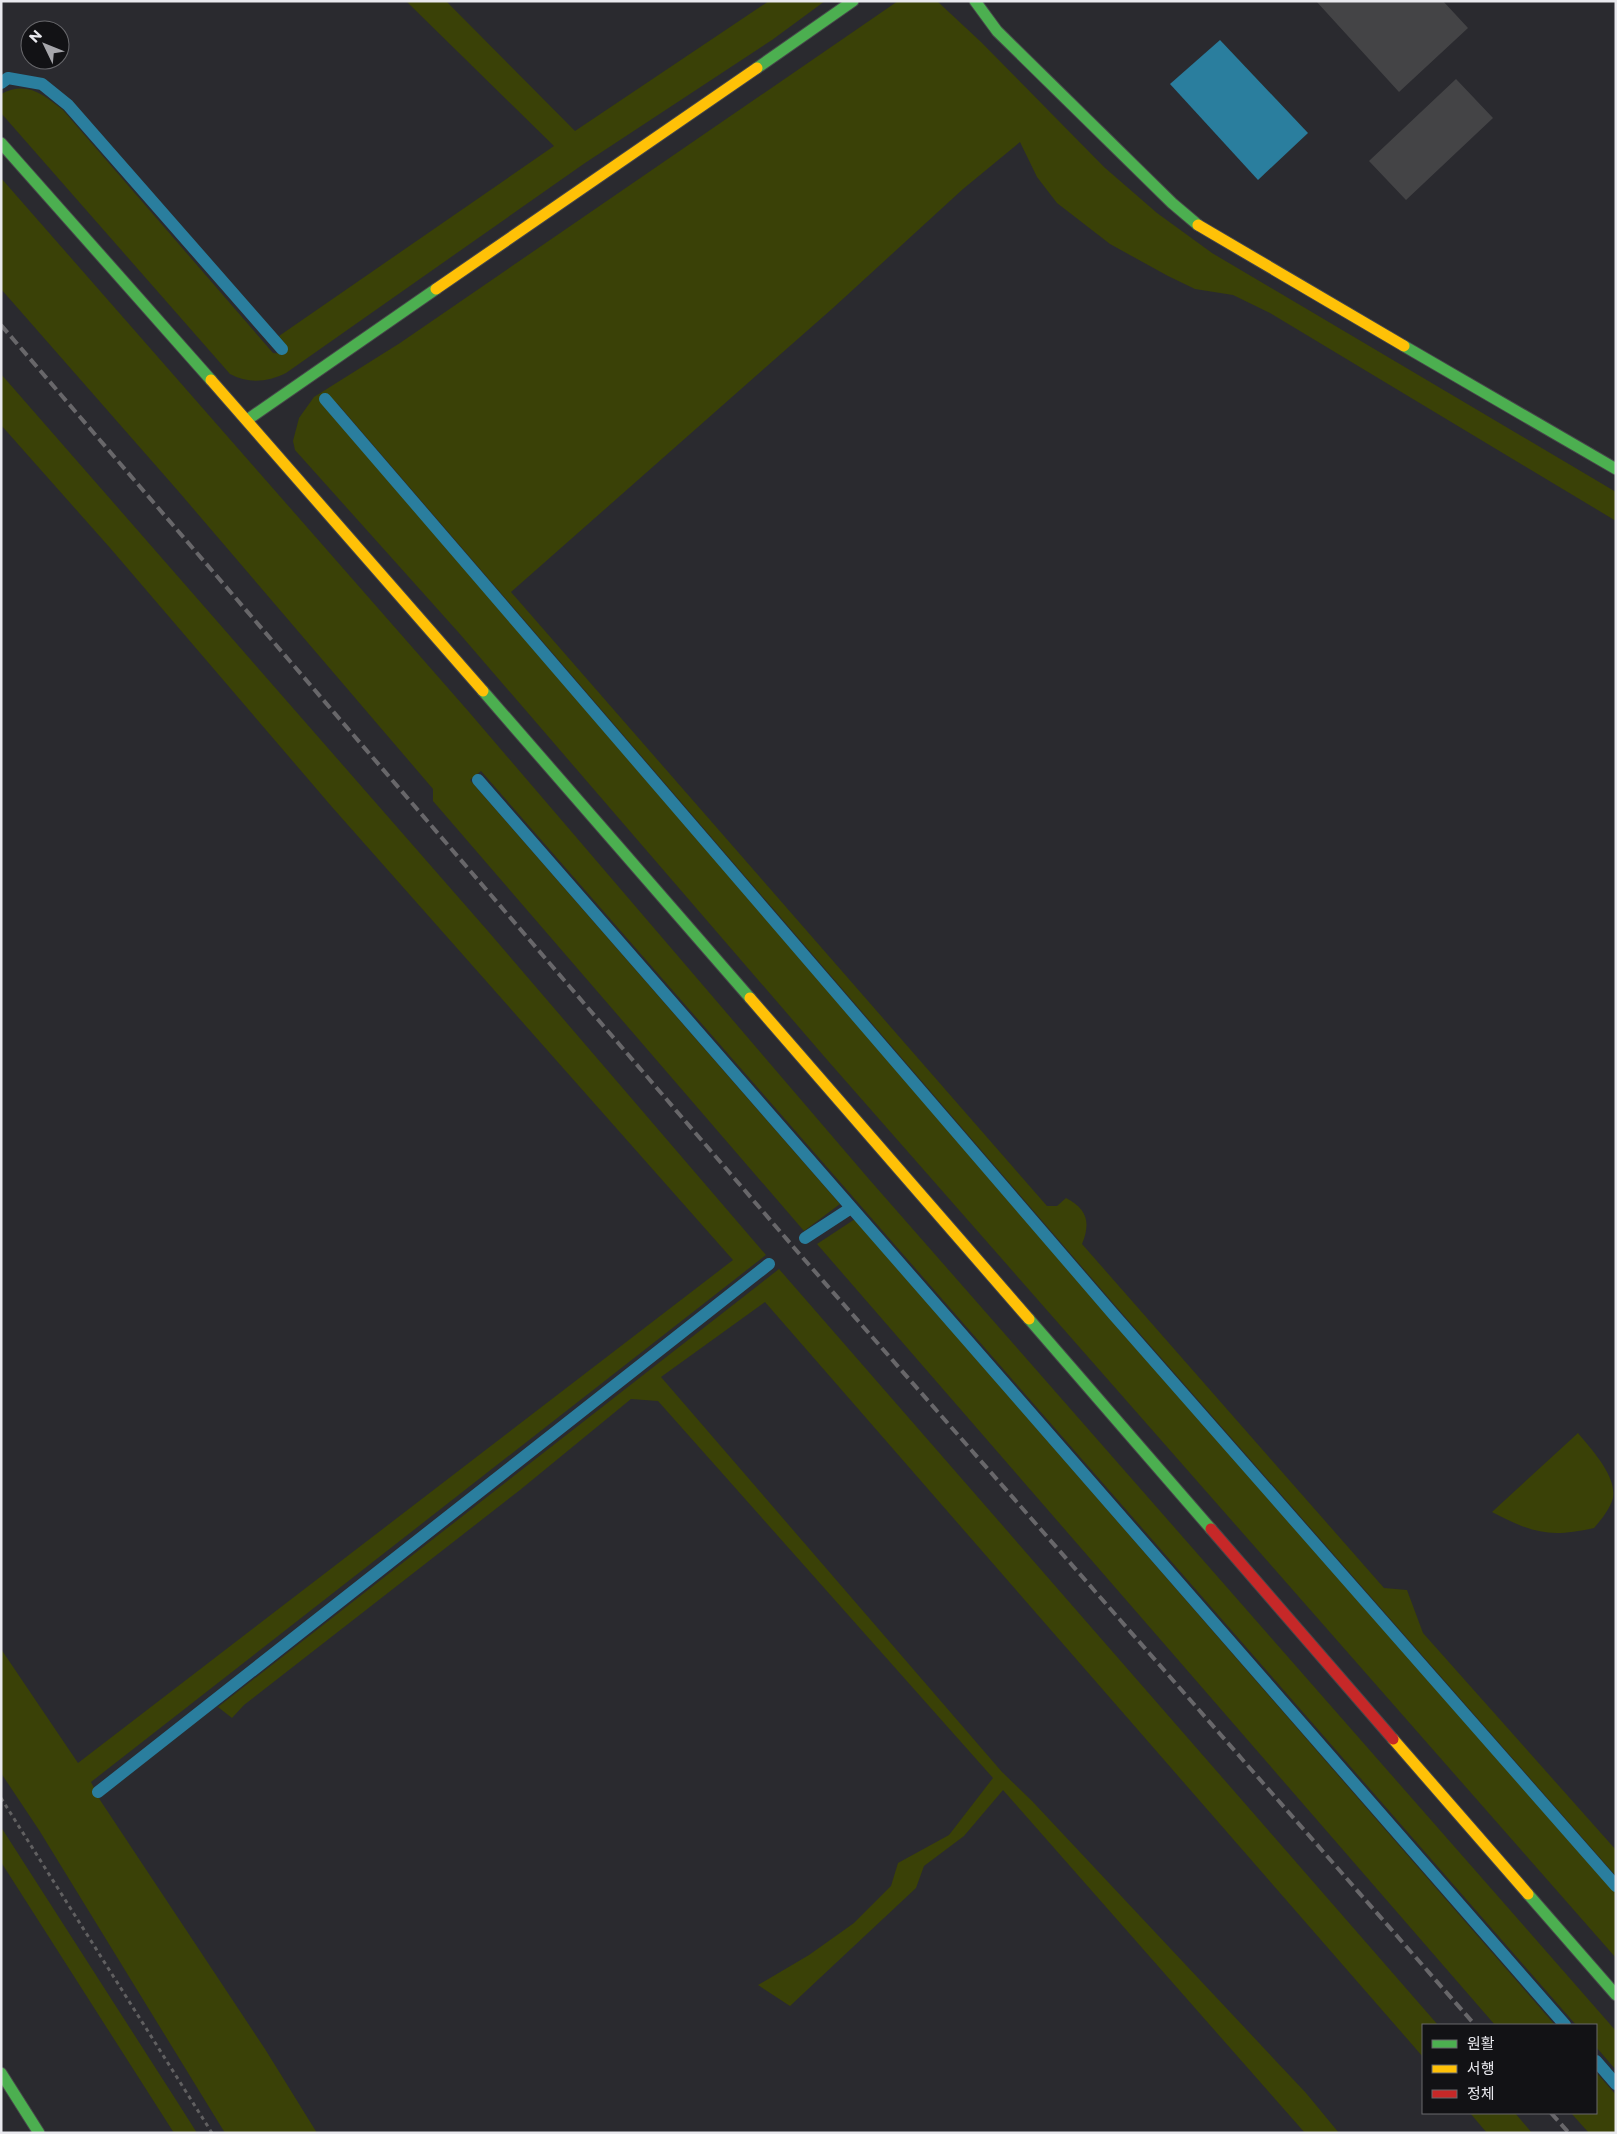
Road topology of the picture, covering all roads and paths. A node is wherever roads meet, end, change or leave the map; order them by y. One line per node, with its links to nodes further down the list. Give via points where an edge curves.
1 (853, 1): 4 (main road)
2 (974, 1): 5 (main road, via 997,31 1201,228)
3 (1, 143): 4 (main road)
4 (247, 420): 7 (main road)
5 (1616, 469)
6 (1, 1798): 10 (path)
7 (1616, 1995)
8 (1, 2073): 9 (main road)
9 (39, 2133)
10 (212, 2133)

